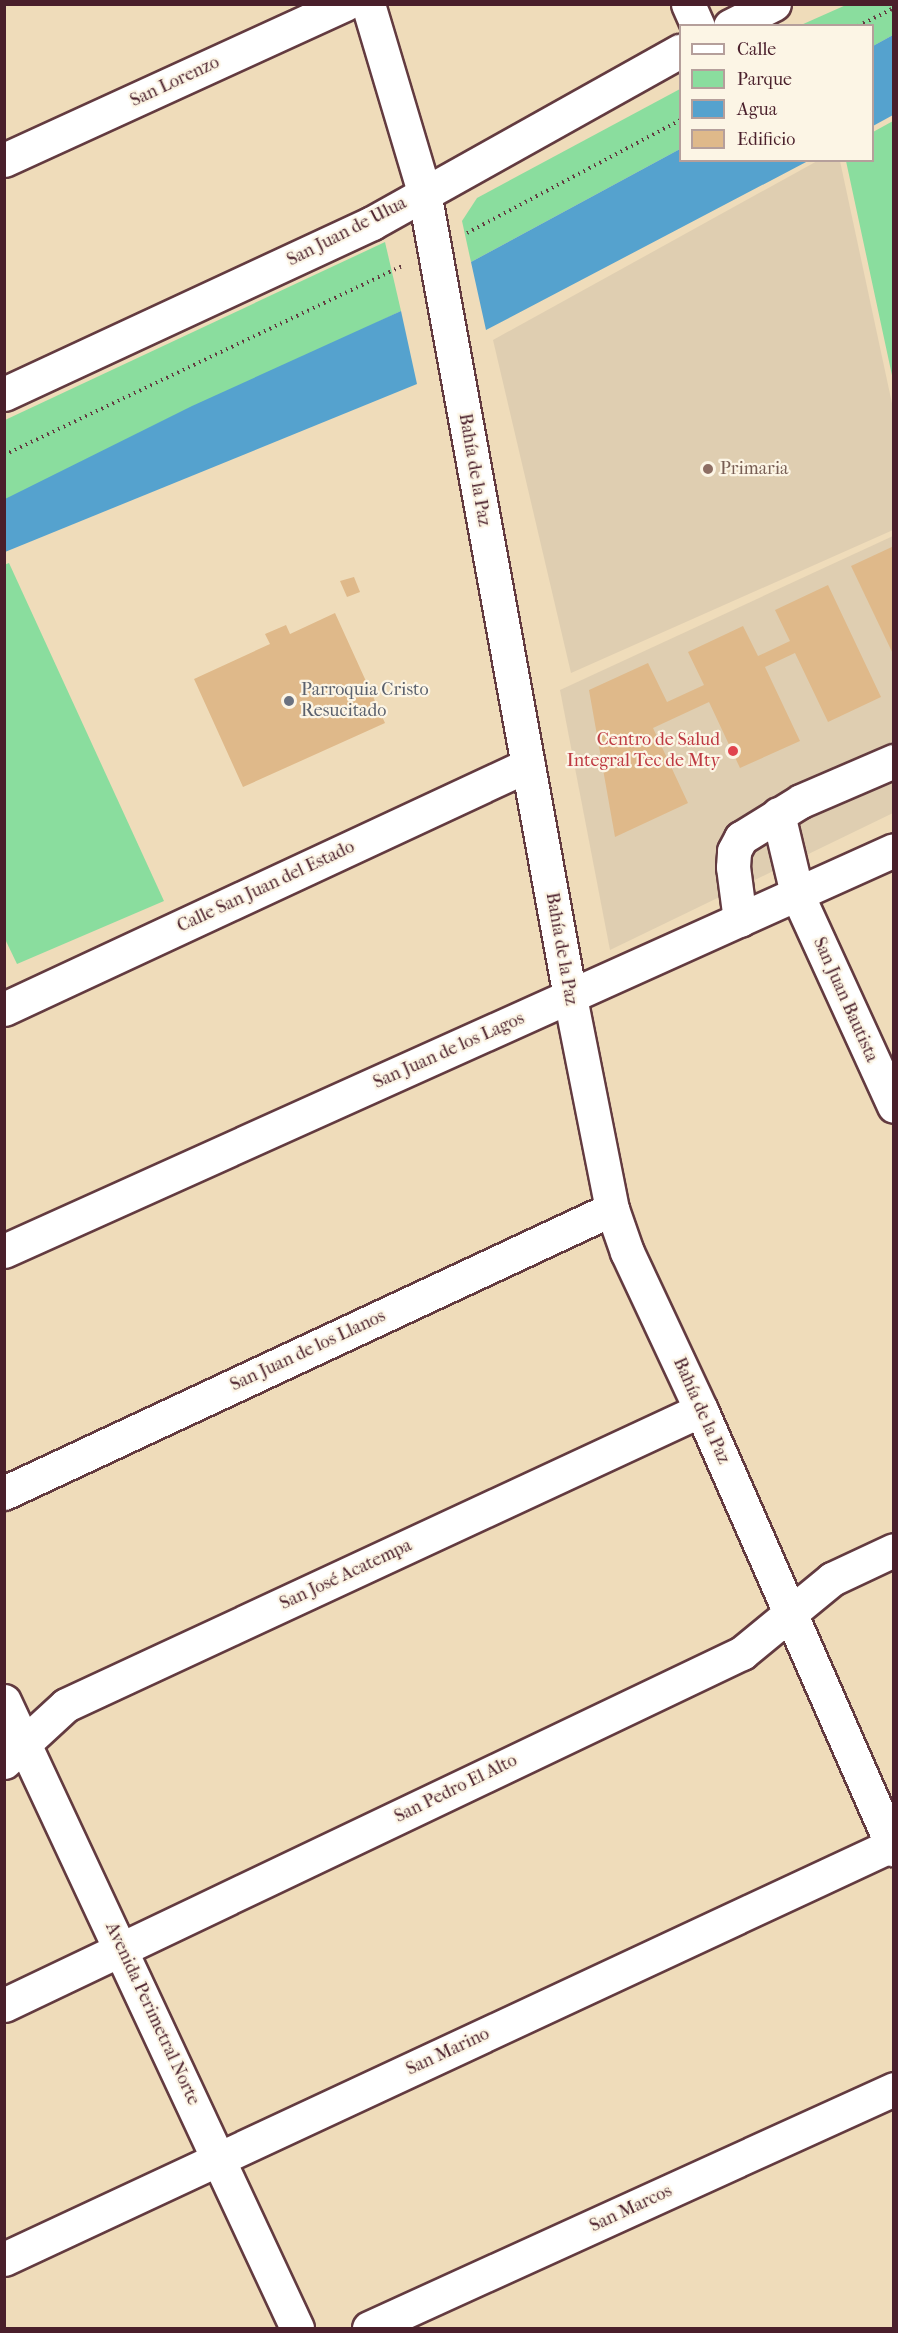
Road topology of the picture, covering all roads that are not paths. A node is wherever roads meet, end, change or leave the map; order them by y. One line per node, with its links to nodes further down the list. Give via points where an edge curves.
1 (345, 4): 8 (street, San Lorenzo)
2 (368, 4): 9 (street, Bahía de la Paz)
3 (688, 4): 5 (street)
4 (774, 4): 6 (street)
5 (697, 24)
6 (734, 24)
7 (679, 52): 9 (street, San Juan de Ulua)
8 (4, 160)
9 (424, 192): 10 (street, San Juan de Ulua, via 372,224); 12 (street, Bahía de la Paz)
10 (4, 394)
11 (894, 761): 13 (street)
12 (528, 765): 17 (street, Bahía de la Paz); 18 (street, Calle San Juan del Estado)
13 (778, 814): 15 (street, San Juan Bautista); 16 (street, via 752,829 734,851)
14 (894, 850): 15 (street, San Juan de los Lagos)
15 (798, 894): 16 (street, San Juan de los Lagos); 19 (street, San Juan Bautista)
16 (740, 920): 17 (street, San Juan de los Lagos)
17 (570, 997): 20 (street, Bahía de la Paz); 21 (street, San Juan de los Lagos)
18 (4, 1009)
19 (894, 1106)
20 (612, 1209): 22 (street, Bahía de la Paz, via 627,1252); 23 (street, San Juan de los Llanos)
21 (4, 1251)
22 (701, 1410): 25 (street, Bahía de la Paz); 27 (street, San José Acatempa, via 66,1705)
23 (4, 1493)
24 (894, 1550): 25 (street, San Pedro El Alto, via 832,1579)
25 (790, 1612): 28 (street, Bahía de la Paz); 29 (street, San Pedro El Alto, via 742,1653)
26 (4, 1701): 27 (street, Avenida Perimetral Norte)
27 (14, 1752): 29 (street, Avenida Perimetral Norte)
28 (893, 1847): 32 (street, San Marino)
29 (122, 1949): 30 (street, San Pedro El Alto); 32 (street, Avenida Perimetral Norte)
30 (4, 2005)
31 (894, 2089): 35 (street, San Marcos)
32 (220, 2159): 33 (street, San Marino); 34 (street, Avenida Perimetral Norte)
33 (4, 2259)
34 (297, 2328)
35 (369, 2328)

